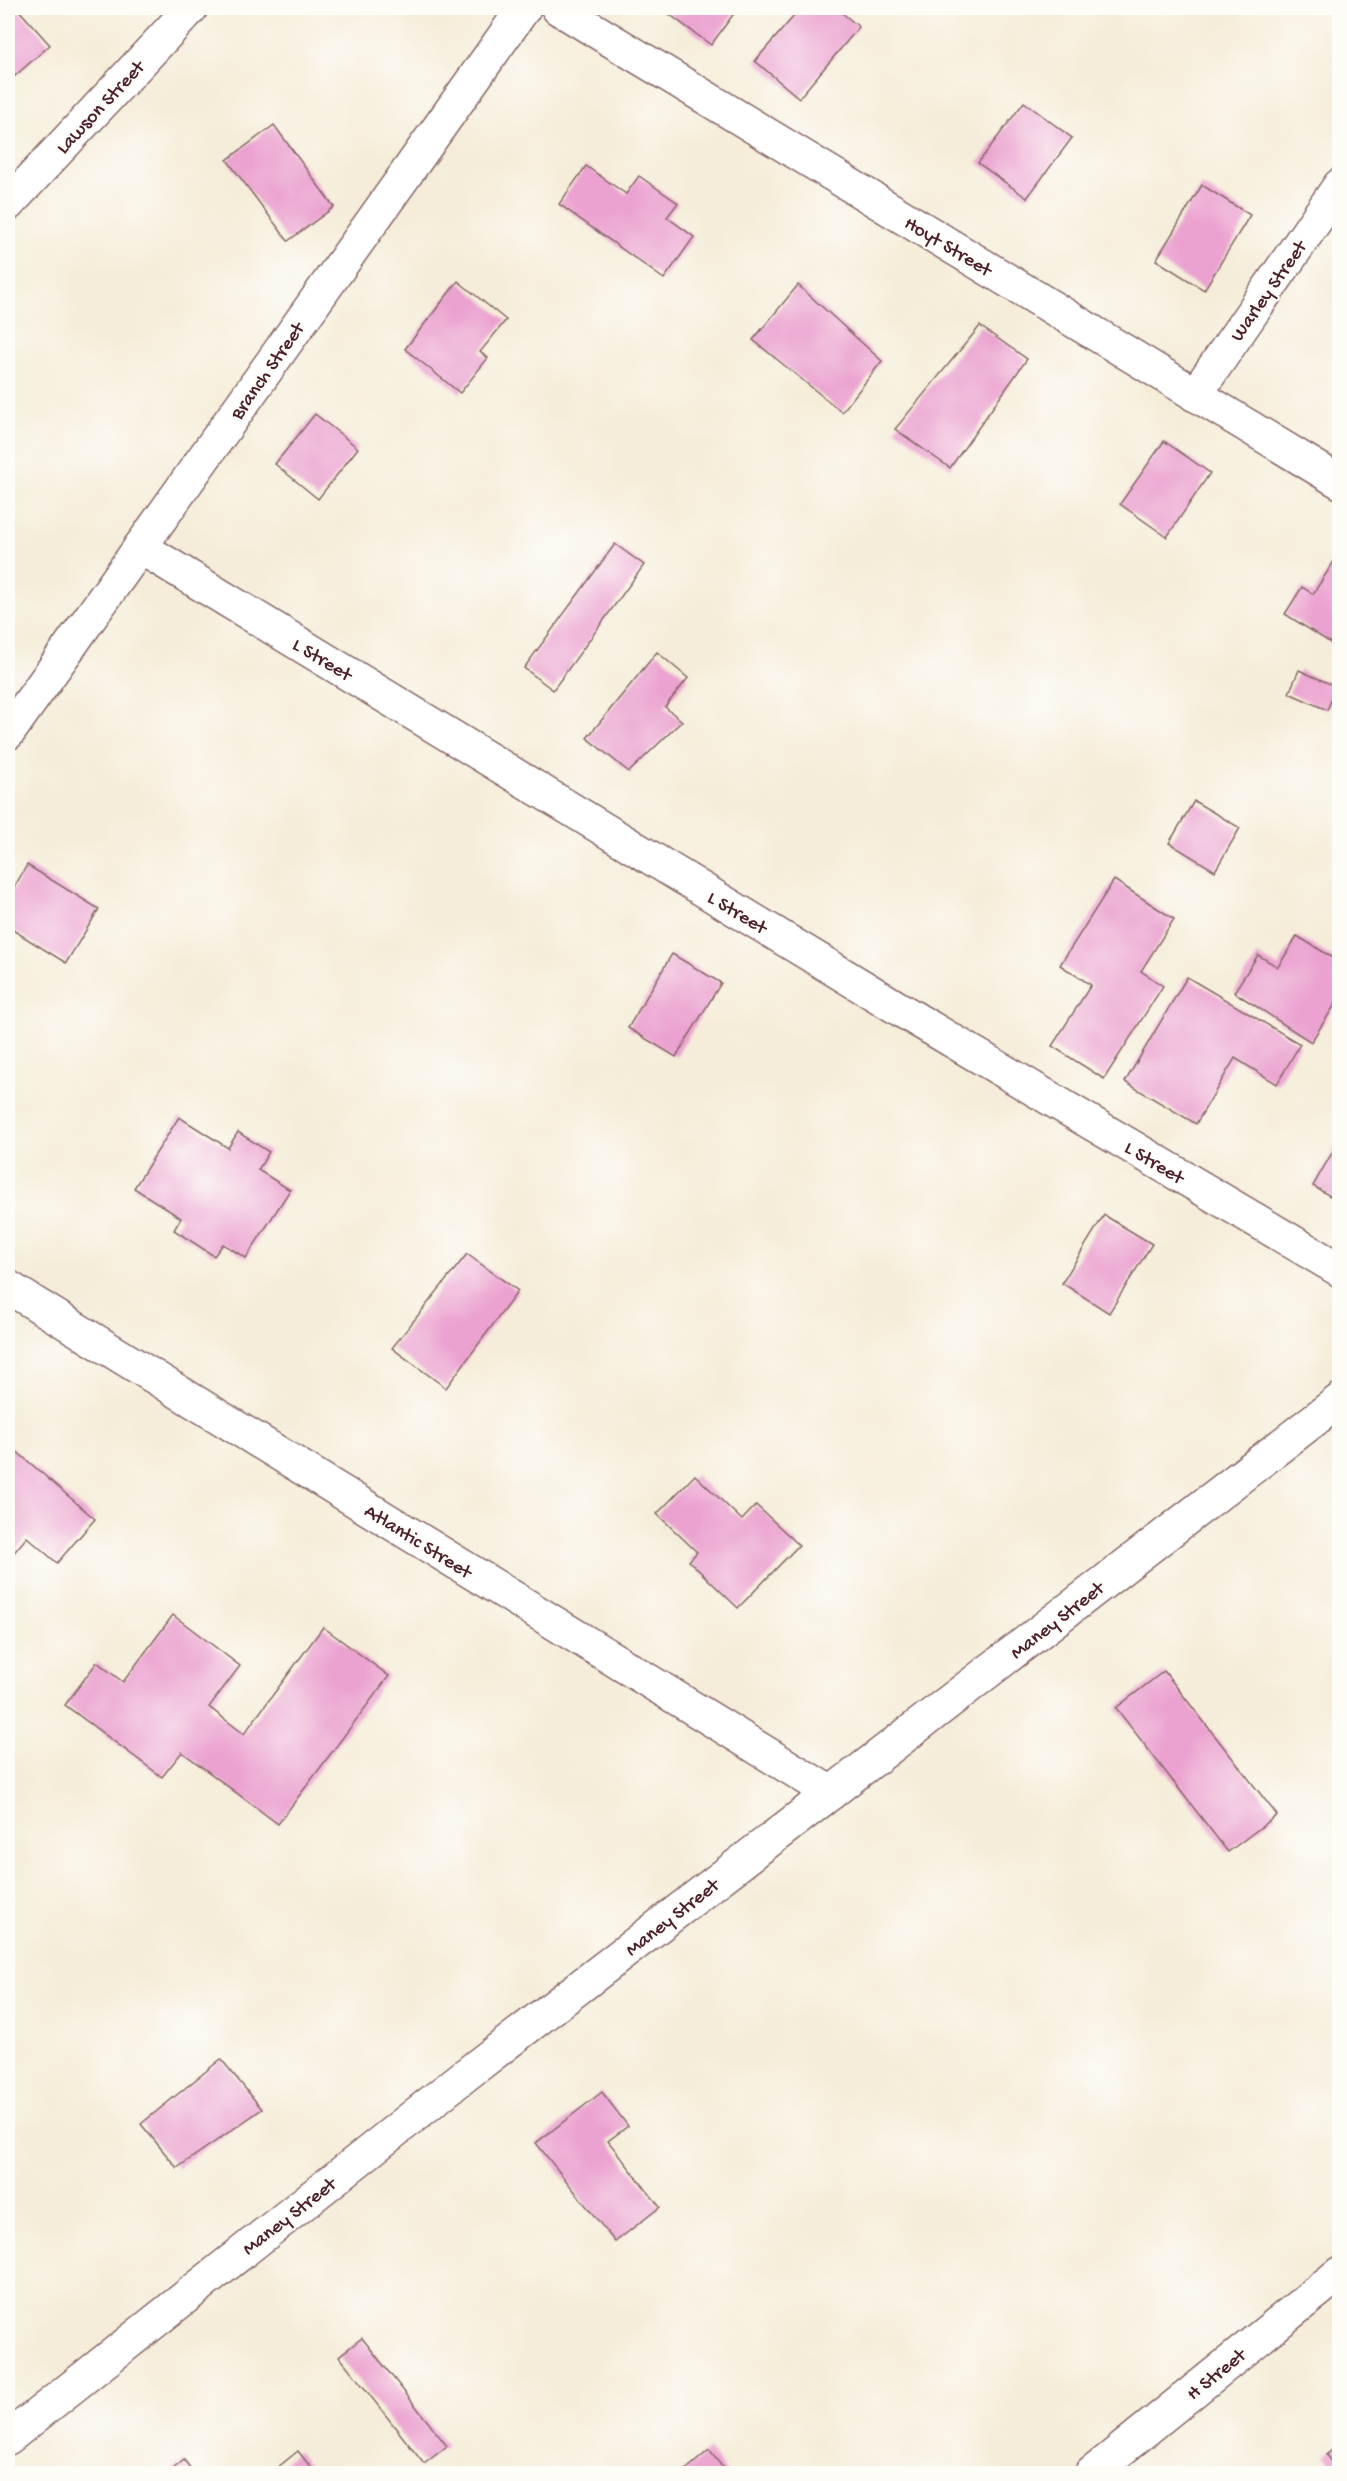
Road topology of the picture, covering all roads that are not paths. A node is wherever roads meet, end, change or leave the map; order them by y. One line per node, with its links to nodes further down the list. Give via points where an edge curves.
1 (191, 8): 5 (street, Lawson Street)
2 (524, 8): 8 (street, Branch Street)
3 (576, 12): 6 (street, Hoyt Street)
4 (1340, 185): 6 (street, Warley Street)
5 (8, 204)
6 (1195, 395): 7 (street, Hoyt Street)
7 (1340, 482)
8 (140, 547): 9 (street, Branch Street); 10 (street, L Street, via 919,1021)
9 (8, 733)
10 (1340, 1270)
11 (8, 1287): 13 (street, Atlantic Street)
12 (1340, 1400): 13 (street, Maney Street)
13 (831, 1793): 15 (street, Maney Street, via 459,2080)
14 (1340, 2273): 16 (street, H Street)
15 (8, 2438)
16 (1091, 2474)

